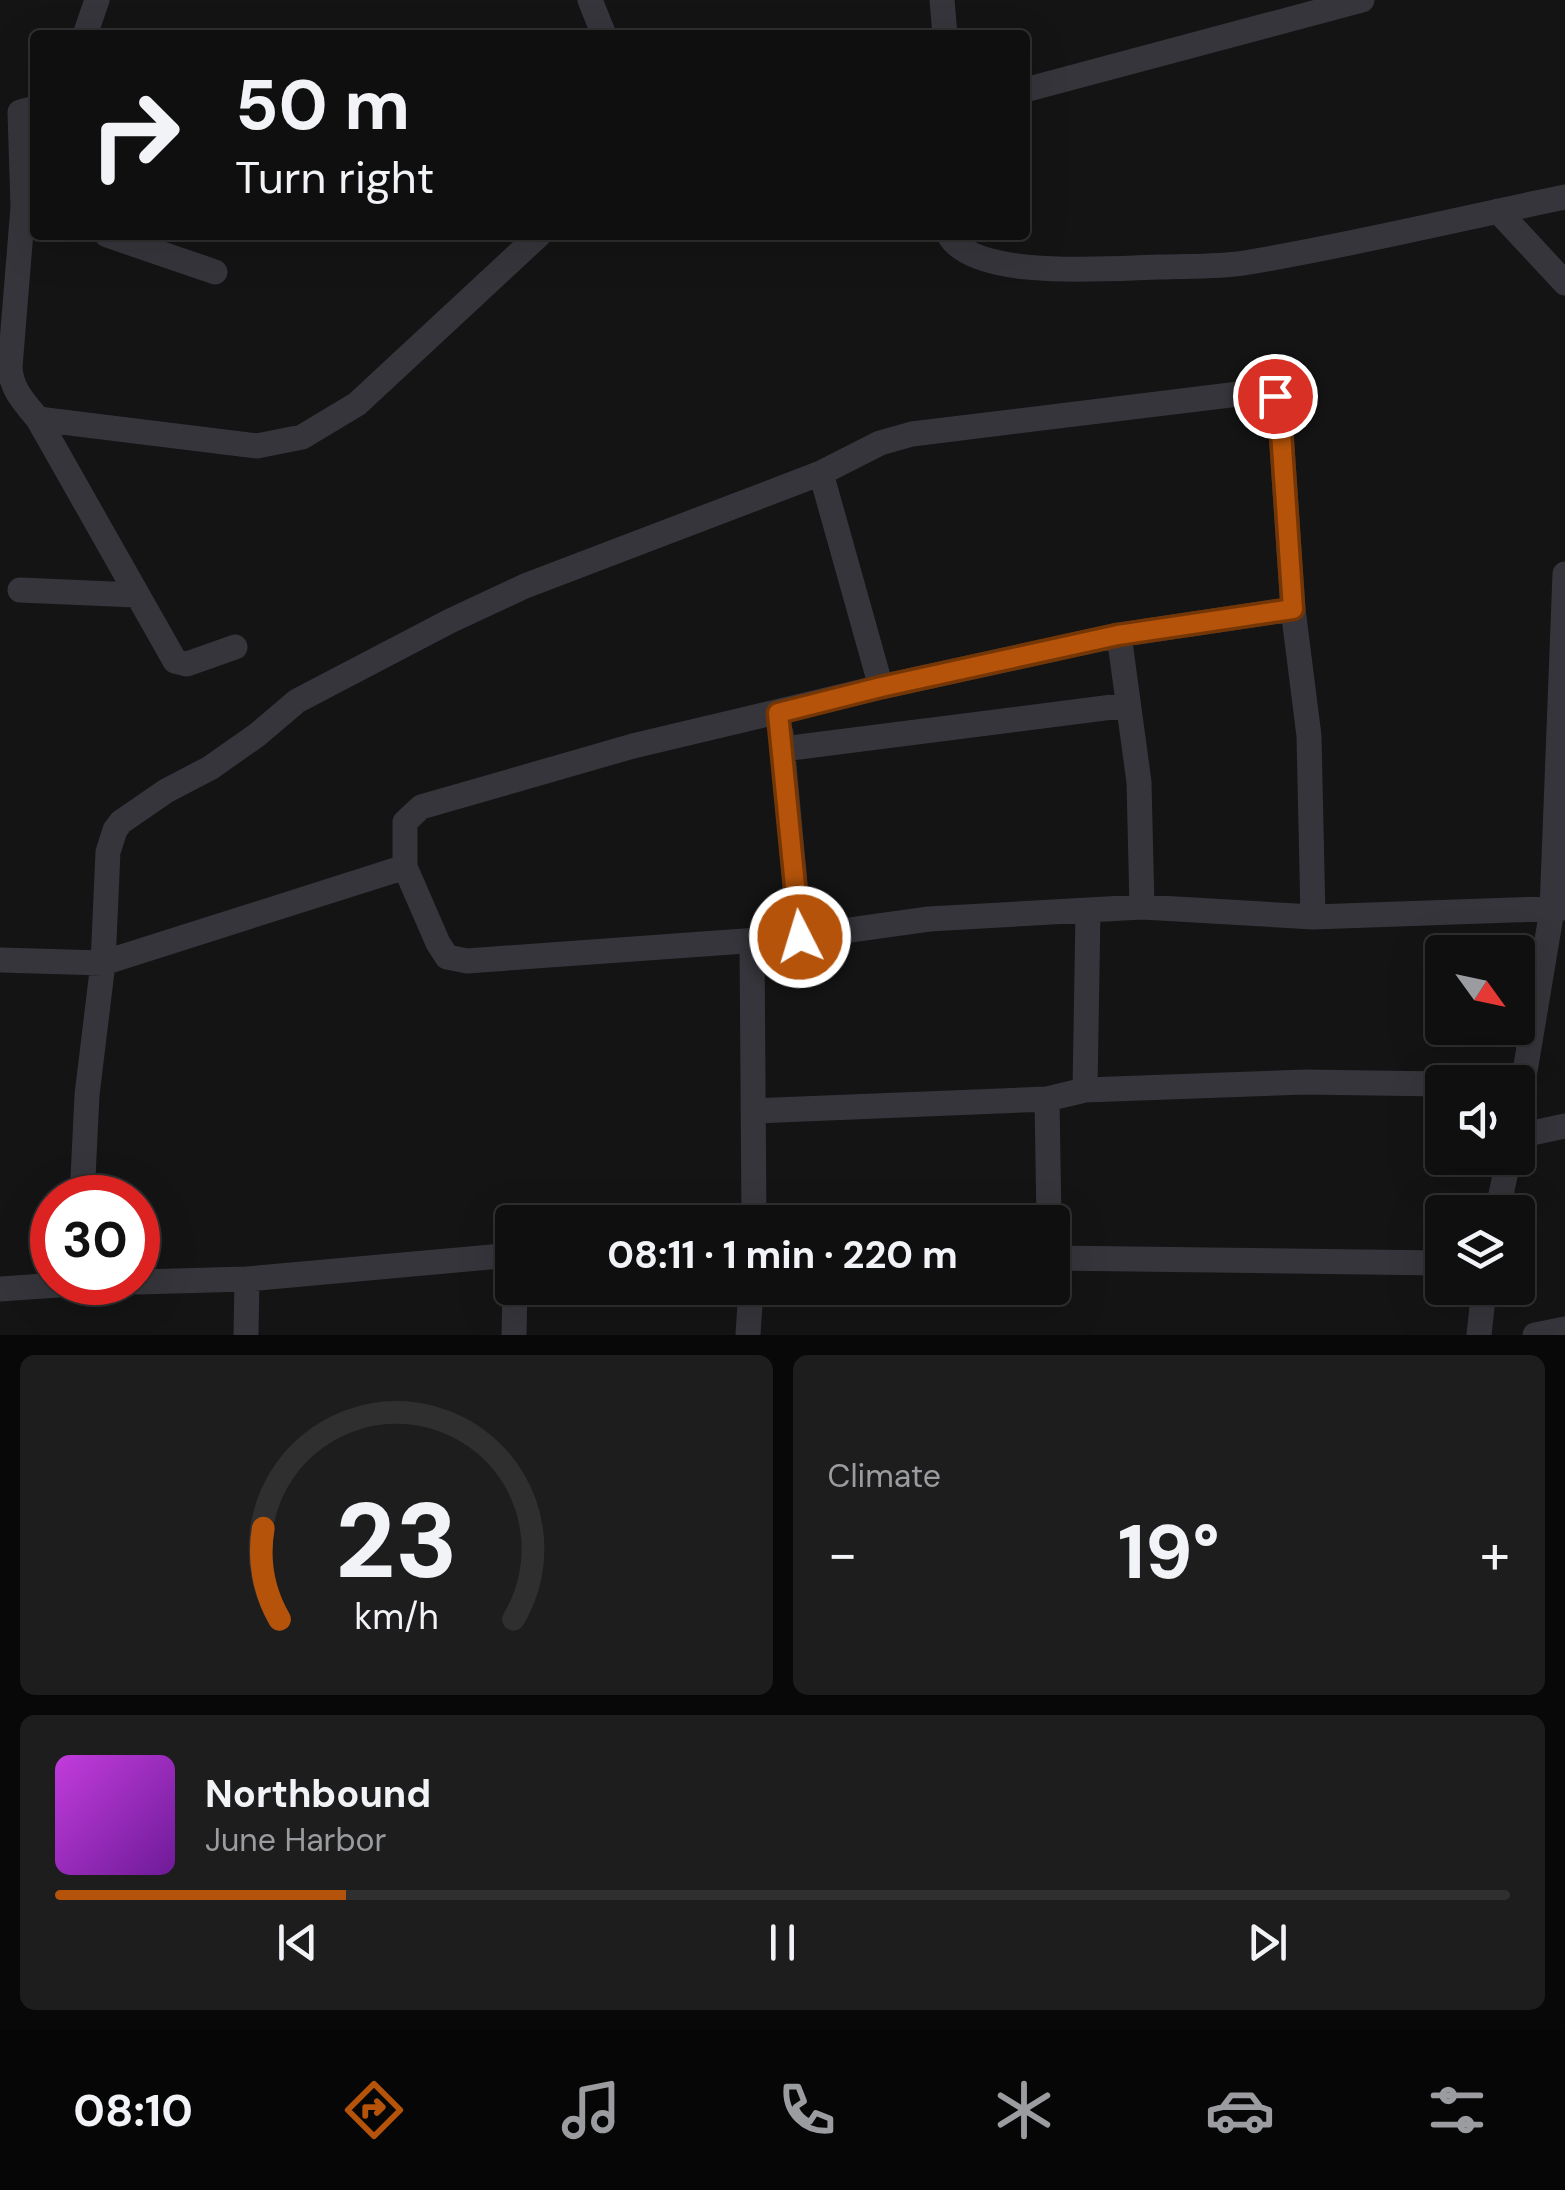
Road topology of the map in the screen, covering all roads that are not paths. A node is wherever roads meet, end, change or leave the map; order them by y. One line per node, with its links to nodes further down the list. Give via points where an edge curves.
1 (97, 0): 7 (street)
2 (580, 0): 3 (street)
3 (590, 0): 4 (street); 8 (street)
4 (602, 0)
5 (942, 0): 9 (street)
6 (1362, 0): 10 (street)
7 (87, 30)
8 (602, 30)
9 (944, 30)
10 (1030, 89)
11 (18, 109): 13 (street)
12 (1565, 197): 14 (street)
13 (29, 209): 20 (street, via 10,380)
14 (1498, 211): 17 (street, via 1240,264 1066,270 1007,265 970,254); 19 (street)
15 (122, 240): 18 (street)
16 (533, 240): 20 (street, via 357,404 302,437 257,446)
17 (951, 240)
18 (215, 272)
19 (1565, 283)
20 (38, 419): 24 (street)
21 (820, 473): 25 (street, via 912,434 1270,392 1279,402); 28 (street); 40 (street, via 525,586 297,701 115,830)
22 (1565, 574): 34 (street)
23 (20, 590): 24 (street)
24 (136, 596): 27 (street, via 180,664)
25 (1293, 609): 26 (street); 36 (street, via 1309,736)
26 (1118, 635): 28 (street); 29 (street)
27 (235, 647)
28 (881, 687): 30 (street)
29 (1128, 705): 31 (street); 33 (street)
30 (778, 713): 31 (street); 32 (street, via 421,806 405,822)
31 (783, 750): 37 (street)
32 (405, 867): 38 (street, via 438,943 448,957 467,962); 40 (street)
33 (1142, 907): 35 (street); 36 (street)
34 (1558, 909): 36 (street); 41 (street)
35 (1088, 911): 37 (street, via 929,919); 43 (street)
36 (1313, 917)
37 (800, 937): 38 (street)
38 (752, 941): 45 (street)
39 (0, 960): 40 (street)
40 (102, 963): 48 (street)
41 (1524, 1065)
42 (1425, 1084): 43 (street)
43 (1085, 1090): 44 (street)
44 (1047, 1099): 45 (street); 50 (street)
45 (754, 1111): 49 (street)
46 (1565, 1126): 47 (street)
47 (1535, 1132)
48 (83, 1175)
49 (754, 1205)
50 (1050, 1205)
51 (495, 1257): 54 (street)
52 (1070, 1258): 53 (street)
53 (1425, 1263)
54 (247, 1279): 55 (street); 62 (street)
55 (160, 1281)
56 (30, 1286): 57 (street)
57 (0, 1288)
58 (514, 1305): 63 (street)
59 (750, 1305): 64 (street)
60 (1482, 1305): 65 (street)
61 (1565, 1329): 66 (street)
62 (246, 1335)
63 (514, 1335)
64 (748, 1335)
65 (1479, 1335)
66 (1535, 1335)

